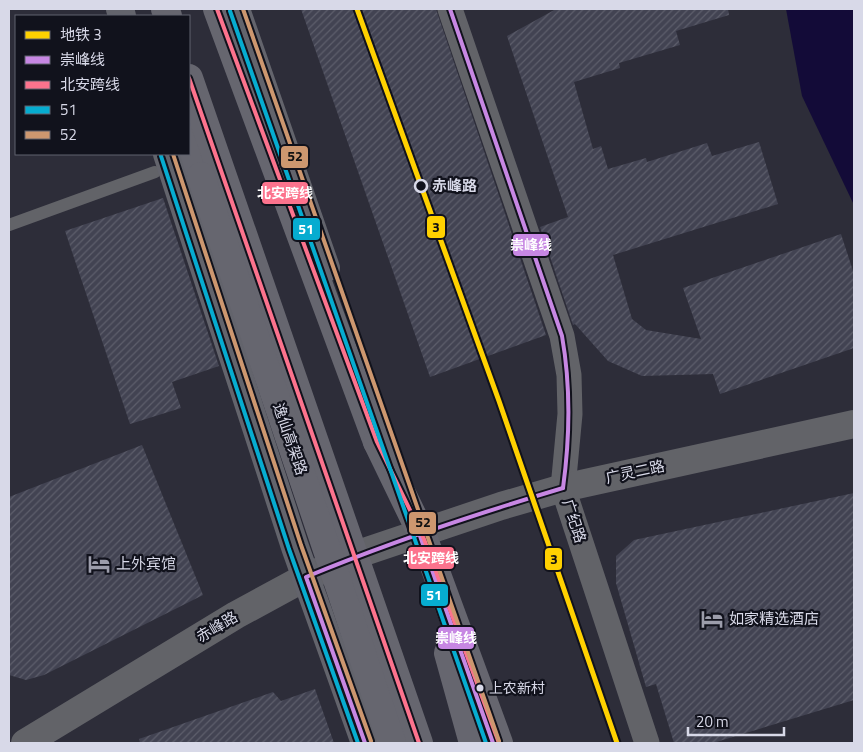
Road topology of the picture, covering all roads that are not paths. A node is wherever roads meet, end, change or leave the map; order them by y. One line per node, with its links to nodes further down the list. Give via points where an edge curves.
1 (217, 9): 9 (highway)
2 (236, 9): 11 (main road)
3 (450, 9): 10 (street, 广纪路, via 562,336 569,375 570,414)
4 (190, 81): 17 (highway, bridge)
5 (190, 138): 16 (highway, 逸仙高架路, bridge)
6 (161, 163): 7 (lane); 12 (main road)
7 (9, 225)
8 (854, 424): 10 (street, 广灵二路)
9 (377, 442): 13 (highway, bridge); 20 (highway, bridge, via 424,539)
10 (563, 488): 11 (street, 广灵二路); 21 (street, 广纪路)
11 (419, 533): 12 (street, 赤峰路); 19 (main road)
12 (306, 577): 14 (street, 赤峰路, via 236,615); 15 (main road)
13 (452, 664): 18 (highway, bridge); 19 (highway, bridge)
14 (25, 743)
15 (365, 743)
16 (392, 743)
17 (419, 743)
18 (473, 743)
19 (492, 743)
20 (499, 743)
21 (647, 743)

